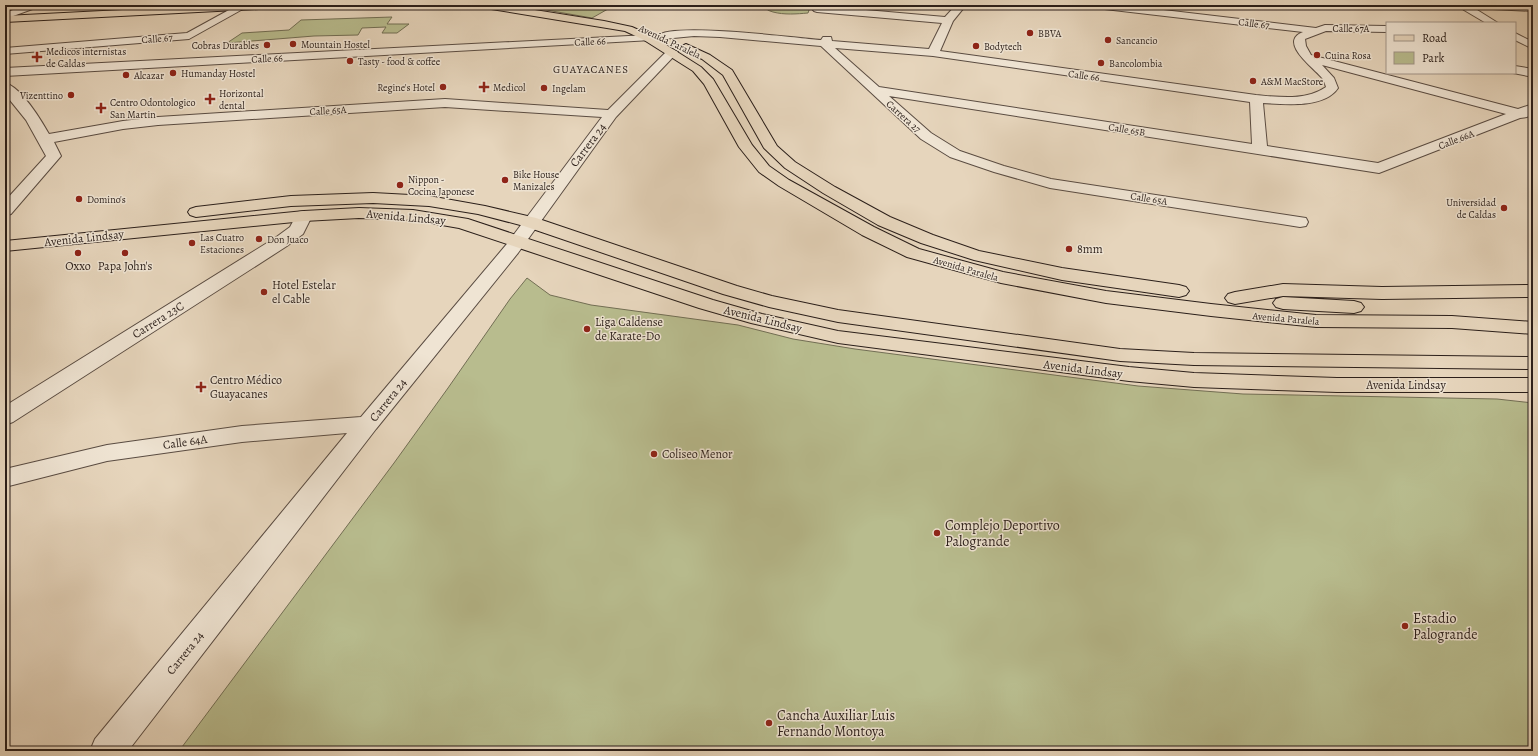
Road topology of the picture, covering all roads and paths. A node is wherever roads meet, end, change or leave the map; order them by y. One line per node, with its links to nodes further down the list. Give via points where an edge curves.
1 (35, 5): 12 (street)
2 (277, 5): 8 (main road)
3 (485, 5): 19 (main road, Avenida Paralela)
4 (520, 5): 19 (main road, Avenida Paralela, via 616,20)
5 (961, 5): 14 (street)
6 (1096, 5): 11 (street, Calle 67)
7 (1473, 5): 10 (street); 15 (street, via 1467,8)
8 (244, 6): 13 (main road); 24 (street, Calle 67, via 189,36)
9 (815, 7): 14 (street)
10 (1533, 8)
11 (1173, 9): 18 (street, Calle 67)
12 (5, 16)
13 (5, 19)
14 (948, 20): 25 (street)
15 (1491, 22)
16 (673, 24): 22 (street, Calle 66)
17 (1386, 29): 18 (street, Calle 67A, via 1334,28)
18 (1314, 31): 21 (street, Calle 67); 26 (street, via 1300,37 1299,45)
19 (651, 34): 22 (street, Calle 66, via 720,34); 28 (street, Calle 66); 35 (street, Carrera 24); 47 (main road, Avenida Paralela, via 706,57 728,73 771,148 790,165 884,221 974,255 1062,274); 49 (main road, Avenida Paralela, via 697,69 709,82 746,147 764,169 868,231 913,253 1001,277 1106,297 1204,309 1316,321 1452,322)
20 (1516, 37): 23 (street)
21 (1367, 40)
22 (827, 42): 25 (street, Calle 66); 31 (street, Carrera 27)
23 (1533, 46)
24 (5, 51)
25 (933, 53): 32 (street, Calle 66)
26 (1307, 57): 32 (street, Calle 66, via 1331,81 1332,88 1325,95 1311,99); 34 (street)
27 (1516, 70): 29 (street)
28 (5, 72)
29 (1533, 73)
30 (5, 87): 33 (street)
31 (876, 90): 37 (street, Calle 65B); 39 (street, Carrera 27, via 926,136 955,154)
32 (1256, 99): 37 (street)
33 (15, 105): 36 (street)
34 (1527, 111): 38 (street, Calle 66A)
35 (611, 114): 36 (street, Calle 65A, via 446,103 158,121); 43 (street, Carrera 24)
36 (46, 139): 40 (street, via 54,156)
37 (1260, 150): 38 (street, Calle 65B)
38 (1378, 168)
39 (999, 169): 42 (street, Calle 65A, via 1050,183)
40 (5, 211)
41 (304, 216): 43 (main road, Avenida Lindsay, via 359,213 413,215); 45 (main road, Avenida Lindsay); 52 (street, Carrera 23C, via 297,230 281,242)
42 (1300, 222)
43 (523, 232): 44 (main road, Avenida Lindsay, via 479,209 429,201 373,198 314,199); 50 (main road, Avenida Lindsay, via 769,301 838,316 1120,355 1273,361); 51 (main road, Avenida Lindsay, via 721,309 758,320 838,336 1129,374 1194,380 1337,385); 53 (street, Carrera 24)
44 (5, 234)
45 (5, 246)
46 (1533, 291): 48 (main road, Avenida Paralela, via 1283,290 1228,297 1303,305 1441,307)
47 (1192, 293)
48 (1533, 314)
49 (1533, 328)
50 (1533, 363)
51 (1533, 385)
52 (5, 417)
53 (368, 424): 54 (street, Calle 64A, via 242,434 107,453); 55 (street, Carrera 24)
54 (5, 478)
55 (107, 751)

